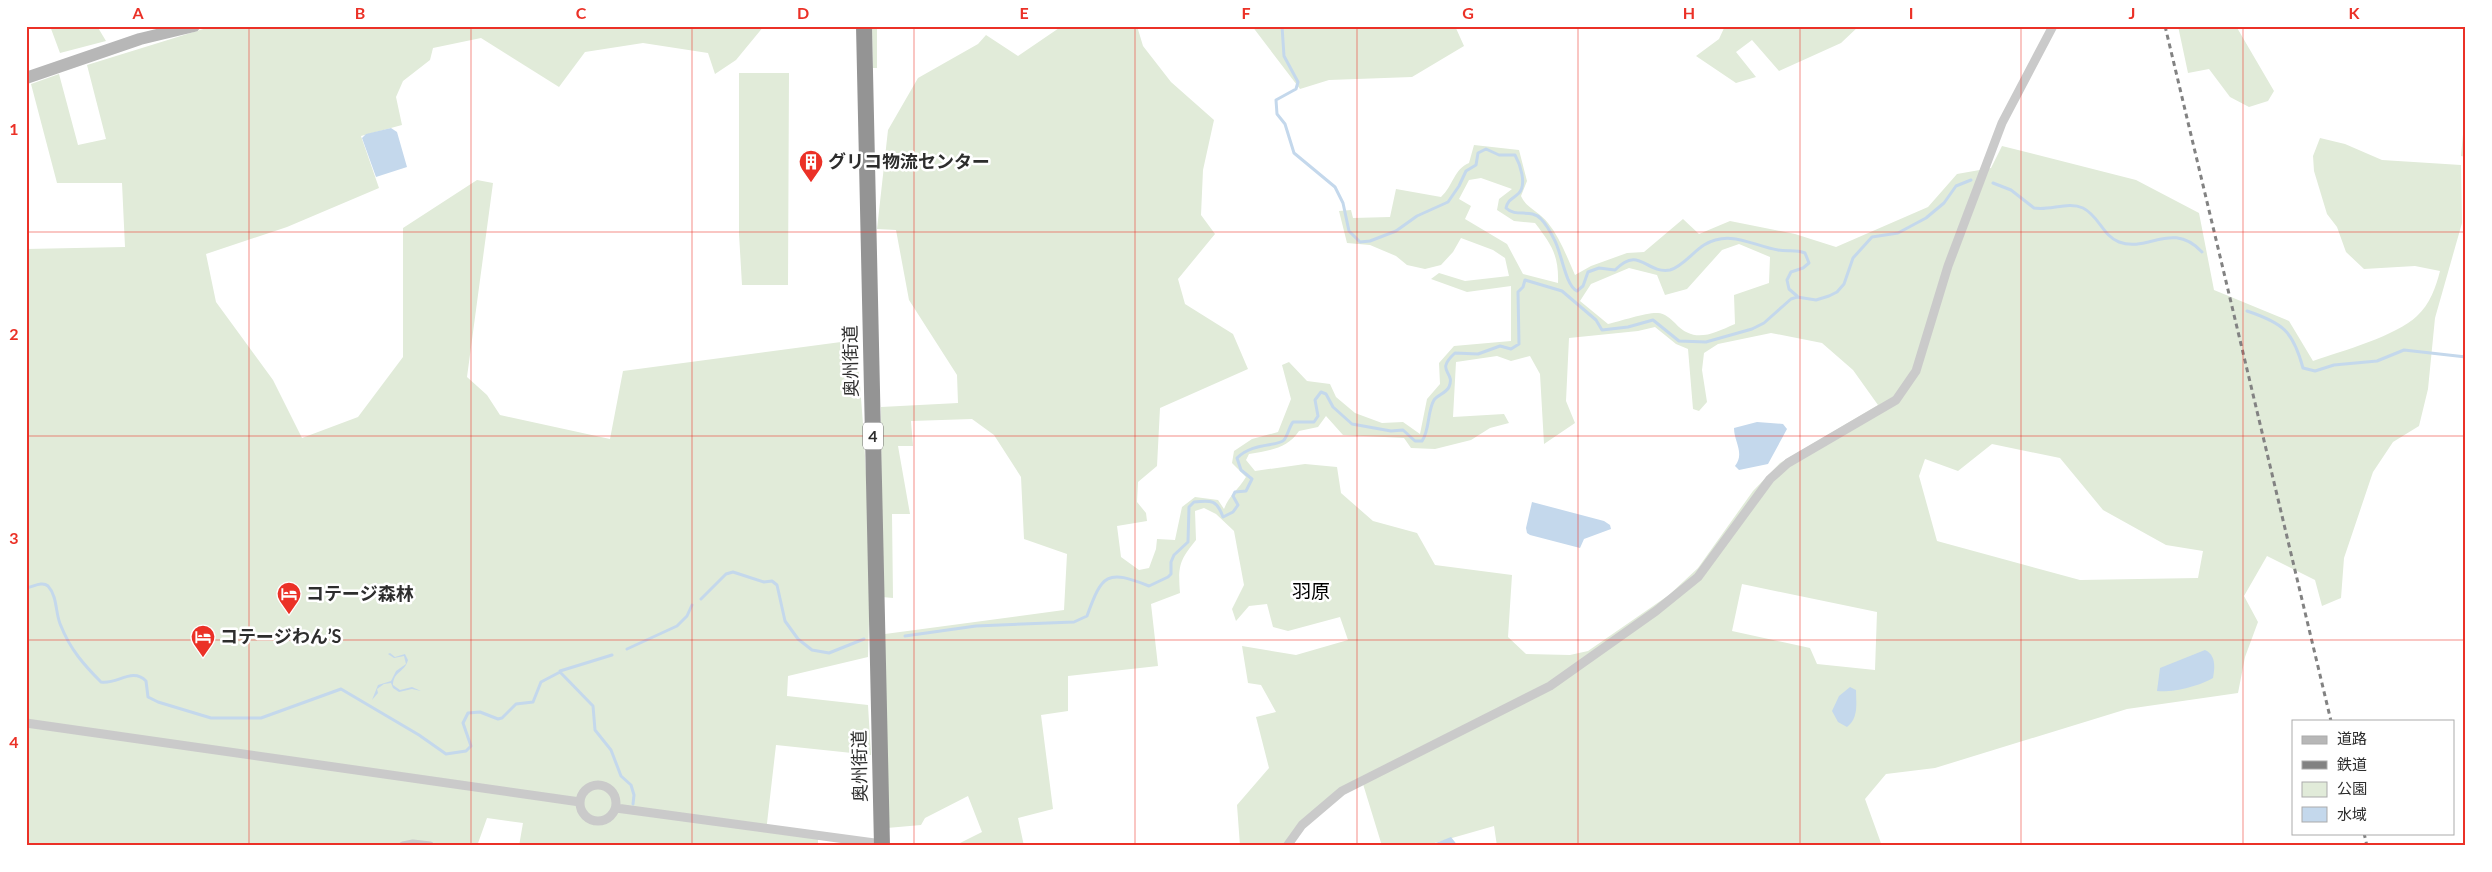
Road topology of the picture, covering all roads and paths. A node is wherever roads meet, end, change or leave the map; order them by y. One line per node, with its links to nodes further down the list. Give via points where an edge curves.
1 (194, 26): 4 (street, via 104,50)
2 (864, 26): 8 (highway, 奥州街道 / 4)
3 (2053, 26): 11 (street, via 2002,123 1948,266 1916,372 1896,400 1788,463 1770,479 1698,577 1656,611 1550,686 1342,791 1302,825)
4 (26, 78)
5 (26, 723): 6 (street)
6 (580, 802): 7 (street, via 586,817 598,822 609,818); 7 (street, via 590,786 602,785 612,791)
7 (616, 808): 8 (street)
8 (882, 845)
9 (403, 846): 10 (street)
10 (430, 846)
11 (1287, 846)

